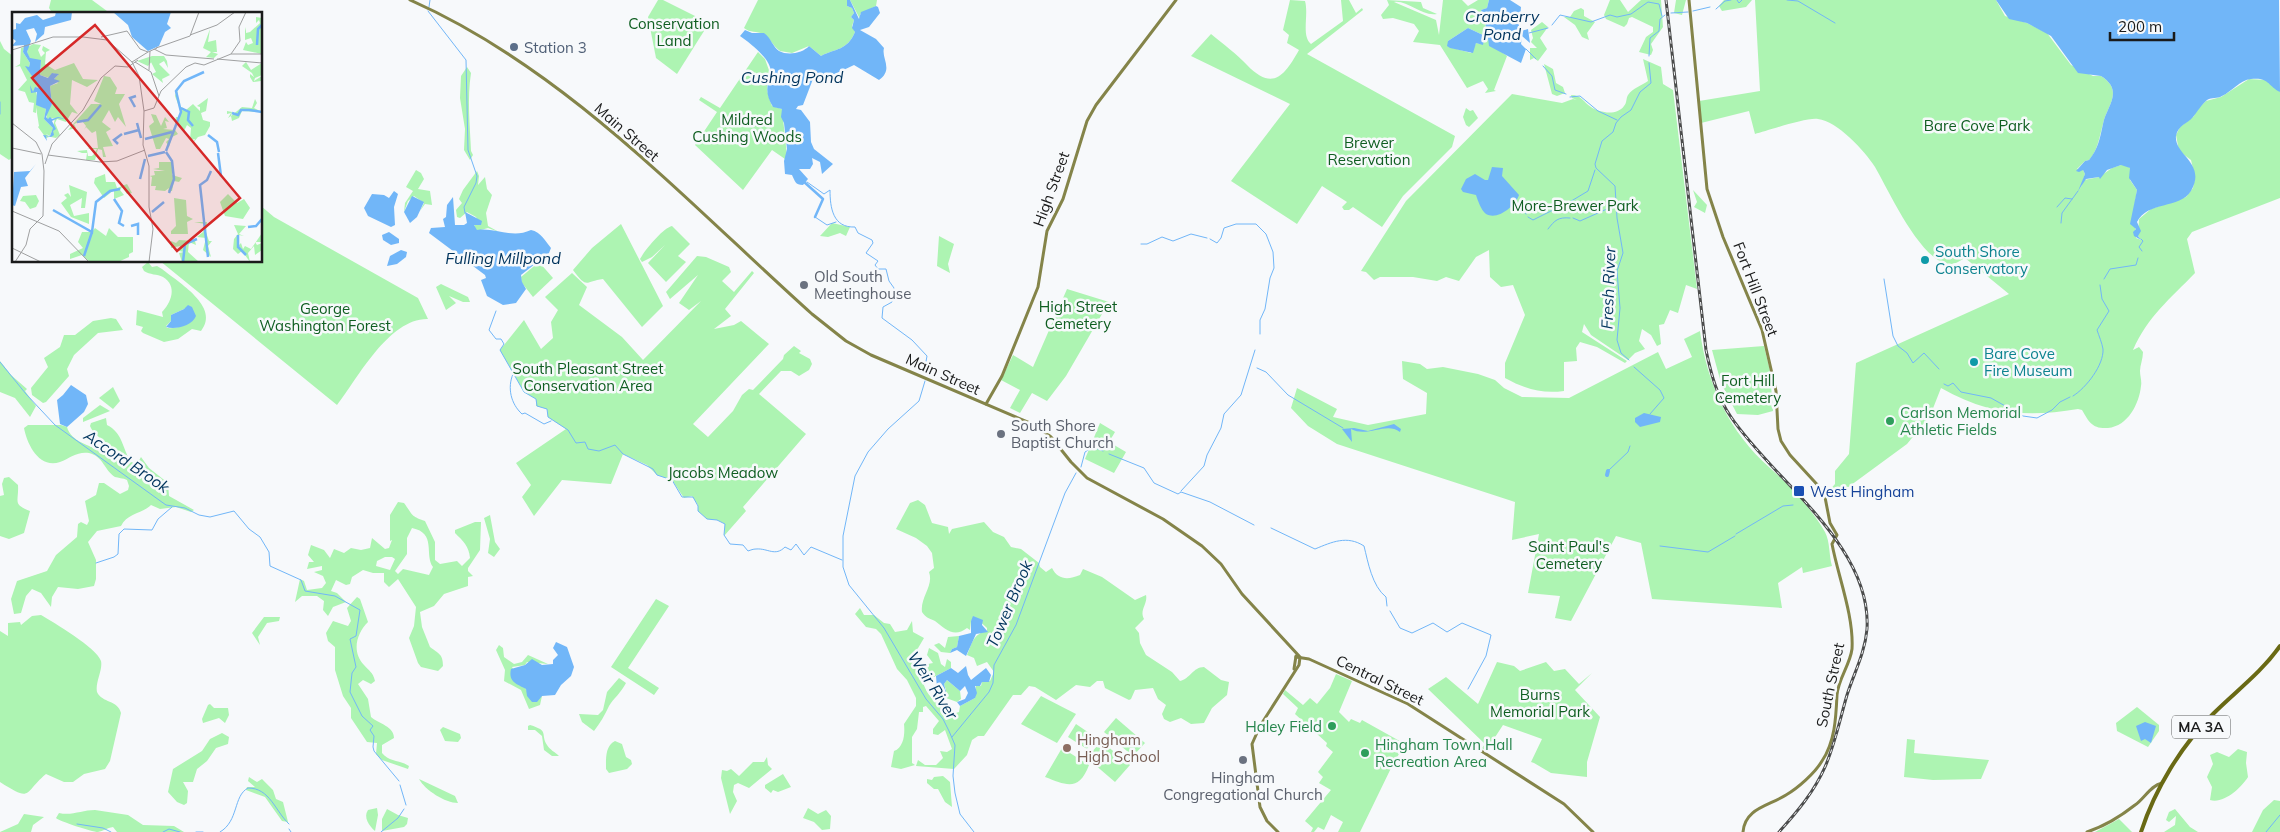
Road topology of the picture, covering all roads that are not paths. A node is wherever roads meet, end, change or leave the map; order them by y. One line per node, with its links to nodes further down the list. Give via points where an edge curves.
1 (410, 0): 4 (main road, Main Street, via 501,48 588,113 839,336 871,355)
2 (1176, 0): 4 (main road, High Street, via 1089,117 1062,199 1047,231 1038,286 1002,376)
3 (1689, 0): 5 (main road, Fort Hill Street, via 1707,189 1765,342 1776,391 1779,435 1790,455 1824,492 1830,523)
4 (986, 404): 7 (main road, Main Street, via 1041,428 1089,479 1192,538 1221,564 1242,594)
5 (1837, 535): 11 (main road, South Street, via 1832,544 1852,646 1838,689 1836,718 1829,745 1818,767 1788,794 1750,814)
6 (2280, 646): 8 (main road, MA 3A, via 2256,677 2202,726)
7 (1298, 657): 9 (main road, via 1299,665 1252,744 1260,807); 10 (main road, Central Street, via 1408,704 1564,804)
8 (2162, 783): 12 (main road, via 2155,785 2128,810); 13 (main road, MA 3A)
9 (1278, 832)
10 (1593, 832)
11 (1743, 832)
12 (2088, 832)
13 (2141, 832)

